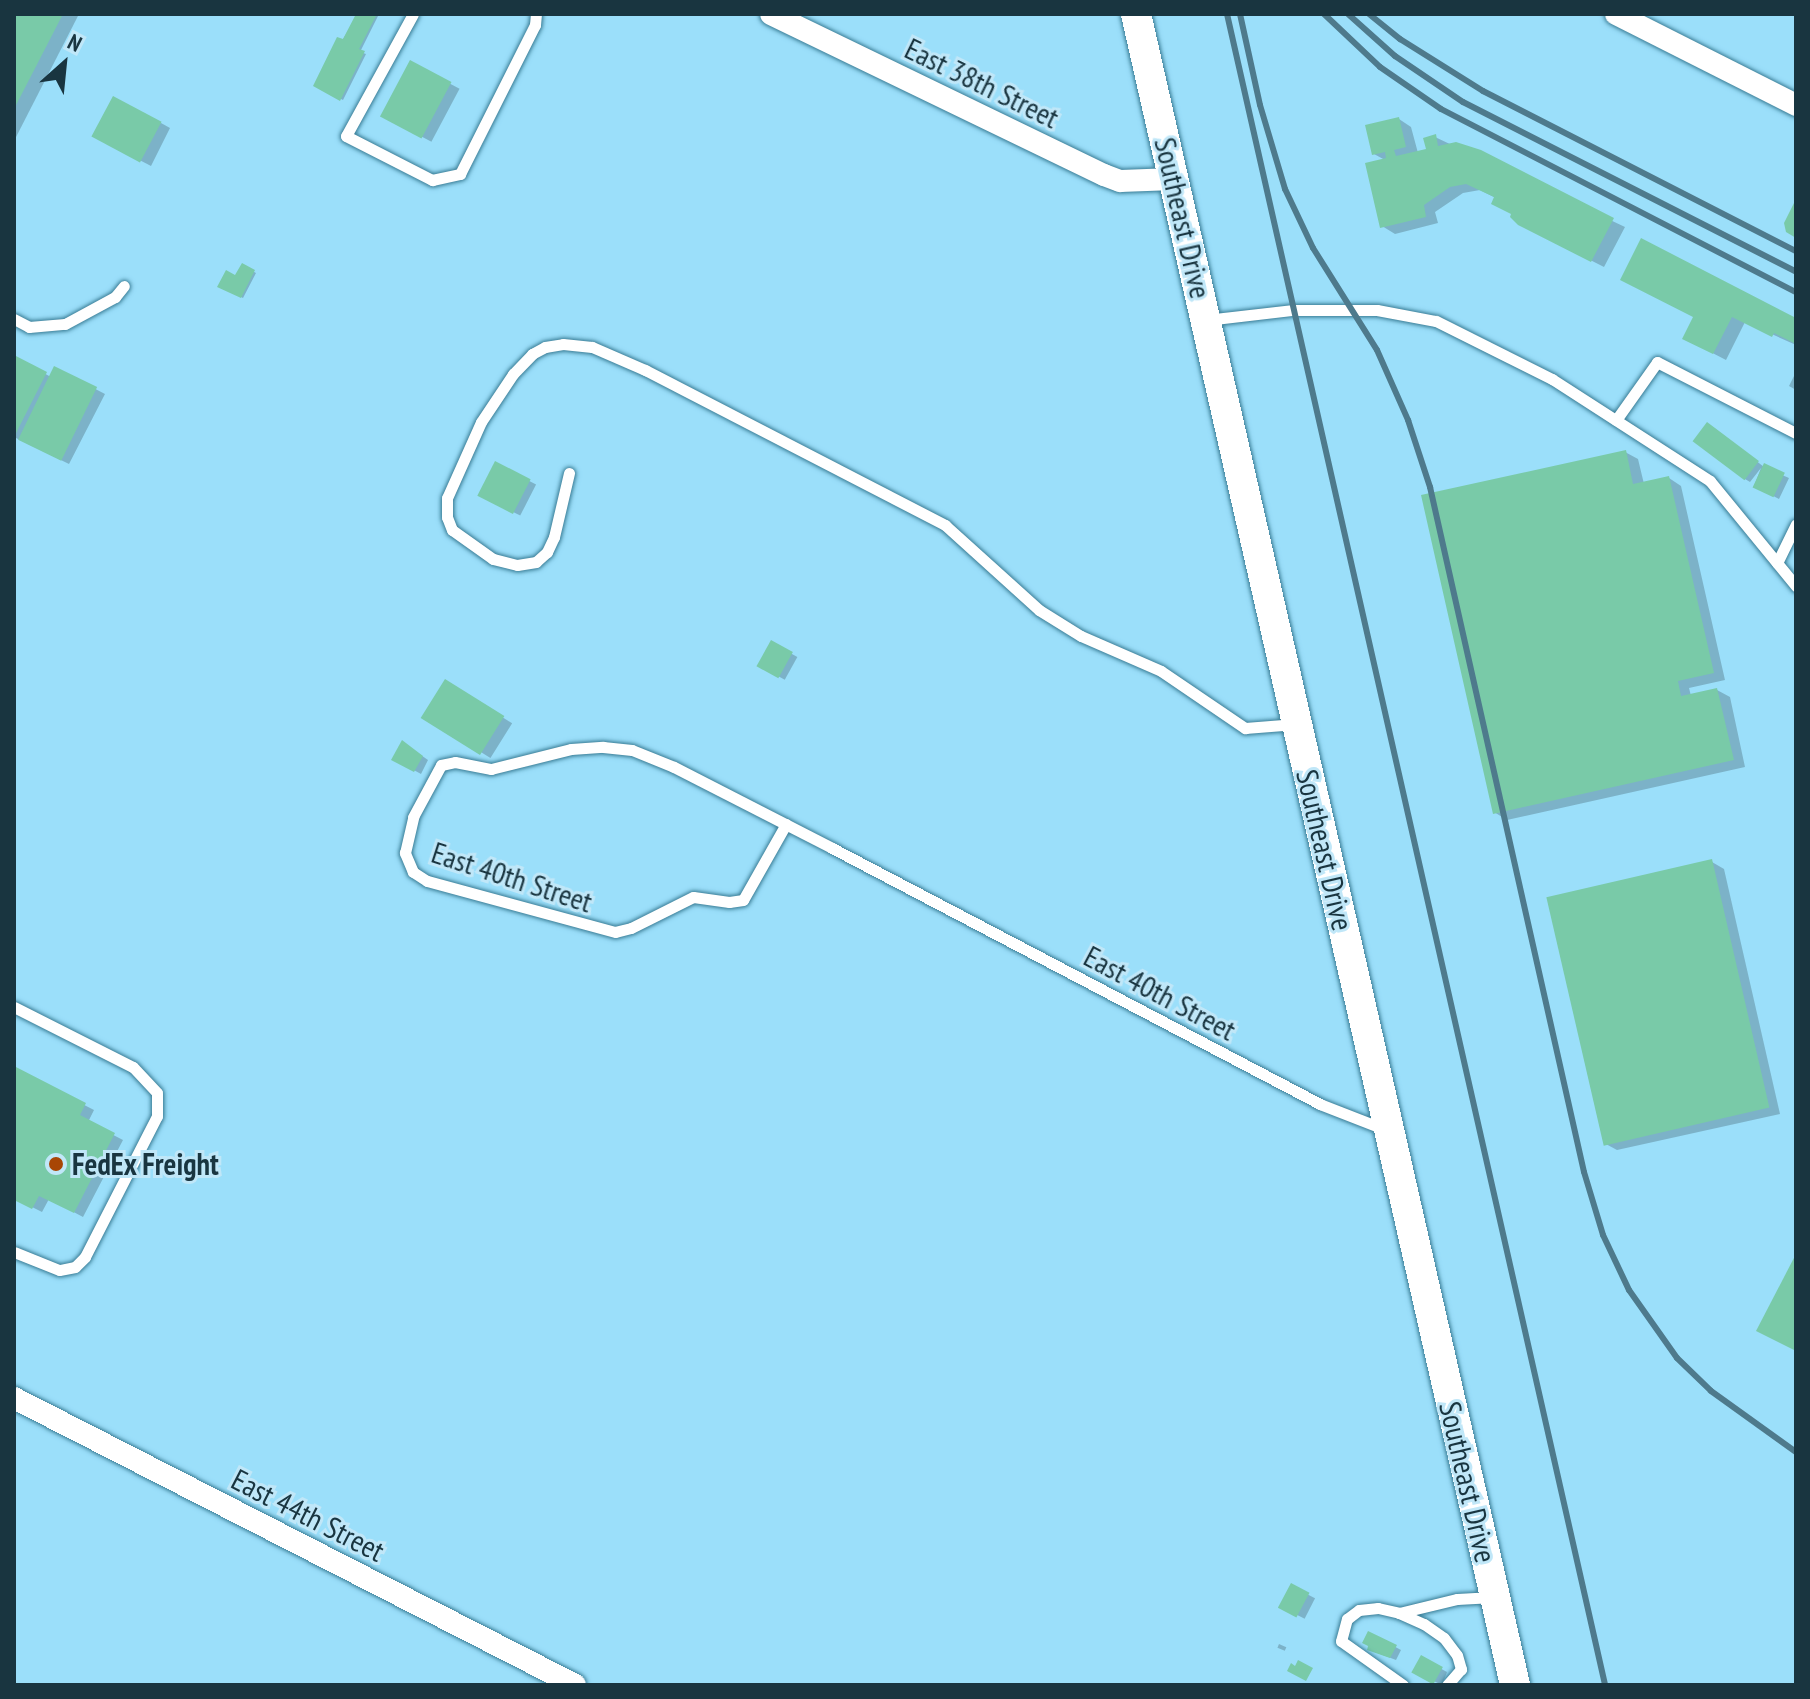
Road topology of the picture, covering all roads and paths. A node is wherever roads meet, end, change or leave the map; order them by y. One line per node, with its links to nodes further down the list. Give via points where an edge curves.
1 (413, 14): 2 (lane, via 346,136 432,180 460,174)
2 (536, 14)
3 (771, 14): 7 (street, East 38th Street, via 1104,175 1120,181)
4 (1136, 14): 7 (main road, Southeast Drive)
5 (1616, 14): 6 (street)
6 (1796, 105)
7 (1174, 179): 10 (main road, Southeast Drive)
8 (124, 286): 9 (lane, via 115,297 65,324 29,327)
9 (14, 319)
10 (1206, 320): 11 (lane, via 1293,310 1377,310 1436,321 1552,379); 17 (main road, Southeast Drive)
11 (1616, 420): 12 (lane, via 1657,362); 15 (lane, via 1710,481)
12 (1796, 433)
13 (569, 473): 17 (lane, via 554,537 536,562 517,565 493,559 452,530 447,498 481,422 513,374 545,347 592,347 945,525 1039,610 1081,636 1161,671 1245,728)
14 (1796, 524): 15 (lane)
15 (1777, 563): 16 (lane)
16 (1796, 586)
17 (1297, 724): 20 (main road, Southeast Drive)
18 (786, 824): 18 (lane, East 40th Street, via 743,900 693,897 615,932 427,881 413,872 405,853 413,817 441,765 498,768 547,754 603,747 652,756); 20 (lane, East 40th Street, via 1286,1087)
19 (14, 1007): 21 (lane, via 133,1067 157,1093 157,1116 85,1257 75,1267 59,1270)
20 (1388, 1130): 23 (main road, Southeast Drive)
21 (14, 1252)
22 (14, 1398): 25 (street, East 44th Street)
23 (1495, 1596): 24 (lane); 28 (main road, Southeast Drive)
24 (1399, 1613): 26 (lane, via 1359,1610 1347,1619 1341,1641); 27 (lane, via 1444,1638 1457,1655 1461,1669)
25 (575, 1685)
26 (1403, 1685)
27 (1447, 1685)
28 (1515, 1685)

